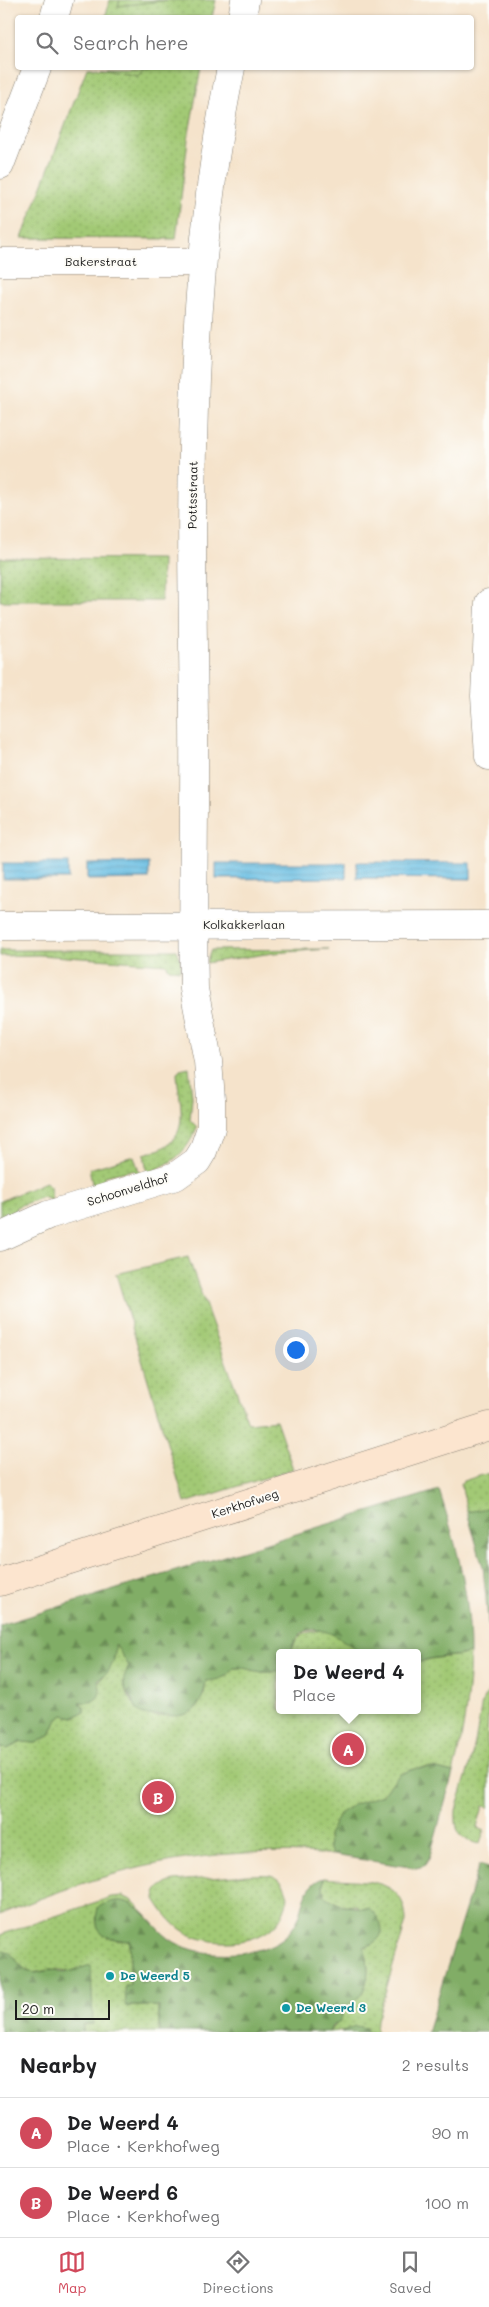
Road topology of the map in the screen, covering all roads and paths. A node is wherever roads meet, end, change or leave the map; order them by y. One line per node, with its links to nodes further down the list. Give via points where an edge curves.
1 (59, 0): 3 (street)
2 (245, 0): 4 (street)
3 (55, 15)
4 (242, 15)
5 (36, 70): 7 (street)
6 (231, 70): 9 (street, Pottsstraat)
7 (0, 165)
8 (0, 262): 9 (street, Bakerstraat)
9 (202, 262): 12 (street, Pottsstraat, via 194,428)
10 (489, 603): 11 (street, via 485,696)
11 (489, 756)
12 (194, 925): 13 (street, Kolkakkerlaan); 14 (street, Kolkakkerlaan); 15 (street, Schoonveldhof, via 194,997 208,1061 211,1100 211,1128 204,1151 197,1161 176,1176 48,1215)
13 (489, 925)
14 (0, 926)
15 (0, 1237)
16 (489, 1426): 17 (street, Kerkhofweg)
17 (0, 1582)

